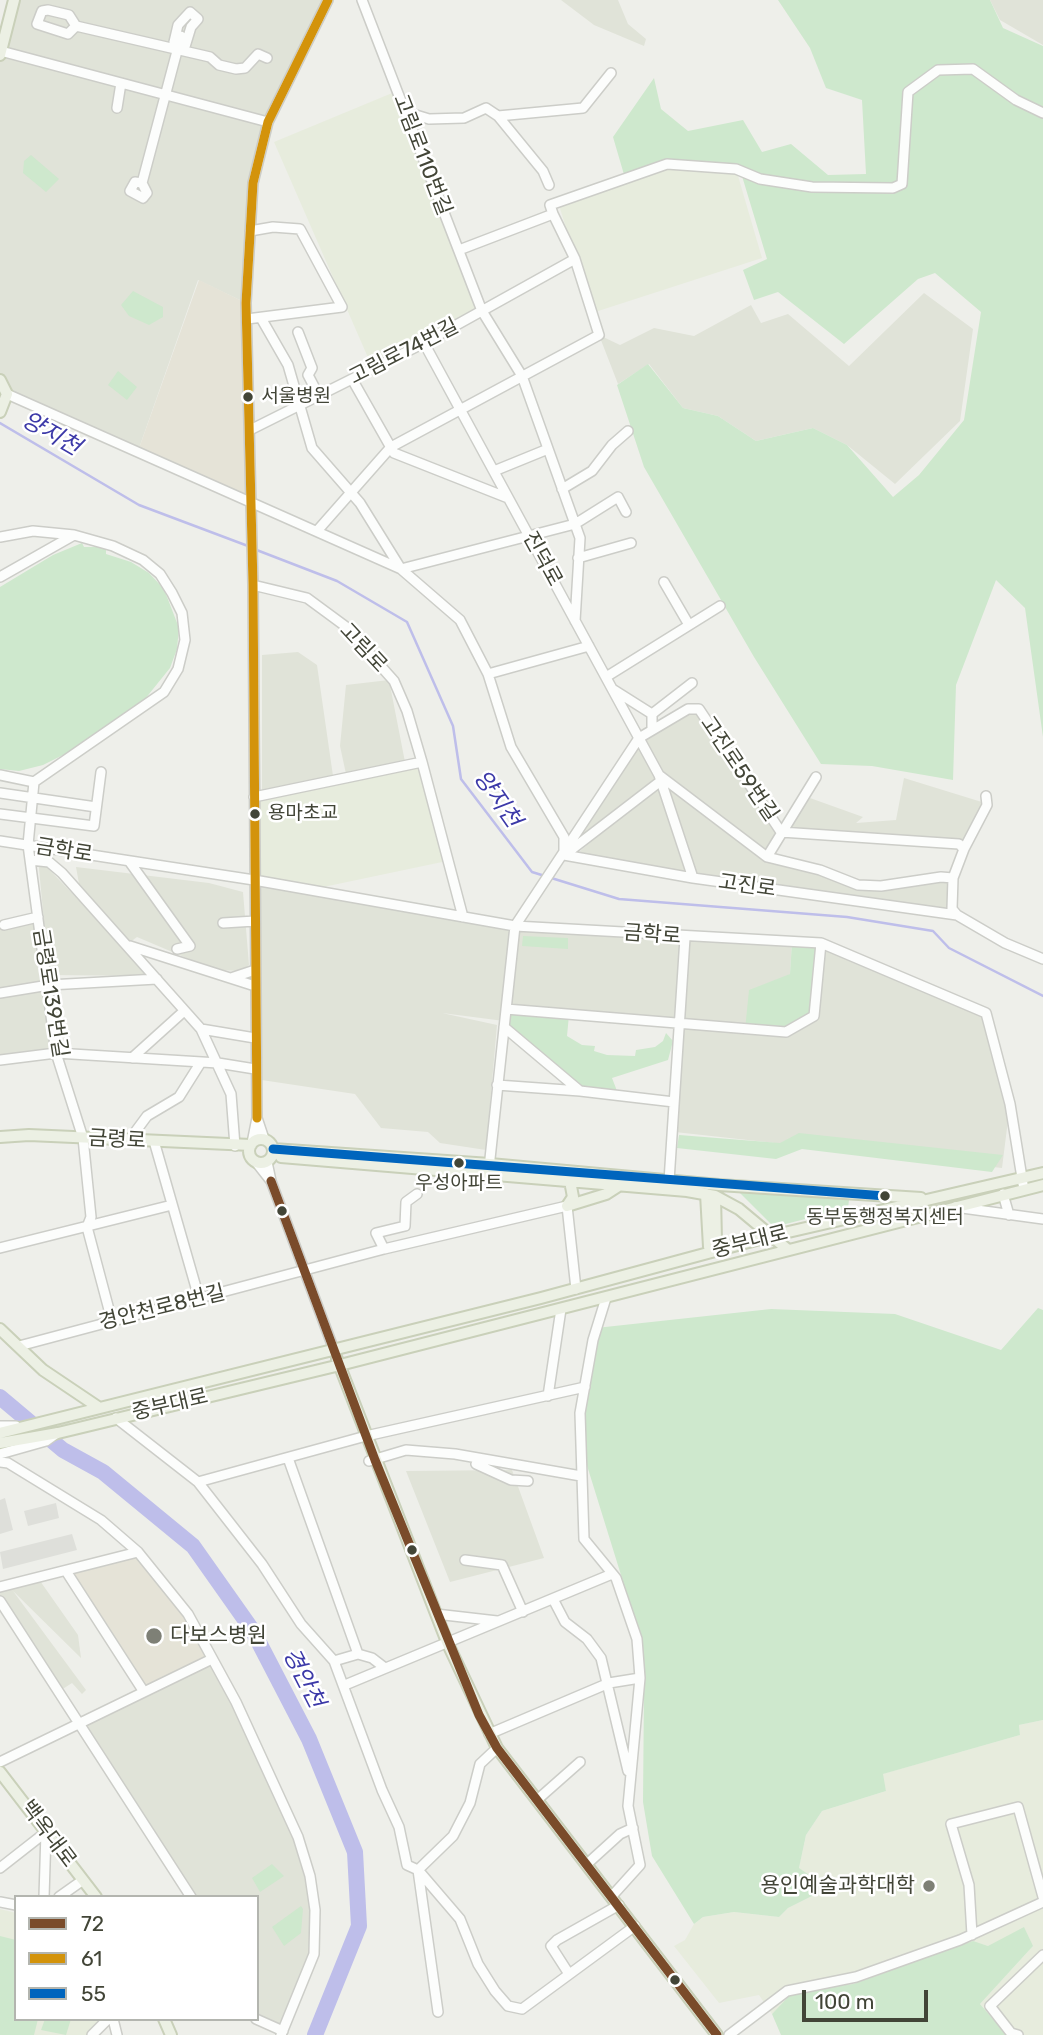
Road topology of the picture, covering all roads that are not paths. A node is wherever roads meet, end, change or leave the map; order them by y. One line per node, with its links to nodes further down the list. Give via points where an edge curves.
1 (14, 0): 7 (main road)
2 (328, 0): 16 (street)
3 (362, 0): 13 (street, 고림로110번길)
4 (76, 26): 6 (street)
5 (181, 36): 6 (street)
6 (178, 49): 8 (street, via 236,69 245,68 258,54); 11 (street)
7 (1, 53): 10 (street)
8 (267, 58)
9 (611, 73): 15 (street, via 583,108)
10 (121, 83): 11 (street); 12 (street)
11 (165, 95): 16 (street); 17 (street)
12 (117, 108)
13 (406, 112): 15 (street, via 429,119 464,118 486,108); 21 (street, 고림로110번길)
14 (1043, 113): 19 (street, via 973,69 938,70 908,92 902,184 893,188 812,187 760,179 736,169 667,163 550,205)
15 (498, 116): 18 (street)
16 (268, 122): 20 (street, via 253,183)
17 (142, 183): 17 (street, via 150,194 136,197 127,185)
18 (549, 185)
19 (553, 214): 21 (street); 22 (street)
20 (250, 231): 24 (street, via 300,229 342,307); 25 (street)
21 (459, 250): 23 (street, 고림로110번길)
22 (575, 259): 23 (street, 고림로74번길); 28 (street, via 599,335)
23 (482, 311): 27 (street, 고림로74번길); 28 (street, 고림로74번길)
24 (261, 318): 25 (street); 33 (street, via 288,365)
25 (247, 319): 35 (street)
26 (298, 332): 31 (street, via 312,368 308,375)
27 (424, 343): 29 (street, 고림로74번길); 34 (street, 진덕로)
28 (522, 376): 34 (street); 38 (street, 고림로74번길)
29 (352, 379): 31 (street, 고림로74번길); 37 (street)
30 (0, 380): 32 (main road)
31 (319, 396): 33 (street, 고림로74번길)
32 (3, 403): 43 (street)
33 (299, 405): 35 (street, 고림로74번길); 41 (street, via 312,448)
34 (460, 409): 37 (street); 39 (street, 진덕로)
35 (250, 430): 43 (street)
36 (628, 431): 40 (street, via 592,471)
37 (391, 447): 41 (street); 42 (street, via 394,453)
38 (548, 449): 39 (street); 40 (street, 고림로74번길)
39 (494, 471): 42 (street, 진덕로)
40 (562, 489): 45 (street, 고림로74번길)
41 (352, 494): 46 (street); 52 (street)
42 (509, 498): 48 (street, 진덕로)
43 (251, 503): 46 (street); 55 (street)
44 (626, 512): 45 (street, via 618,498)
45 (575, 524): 48 (street); 51 (street, 고림로74번길)
46 (317, 531): 52 (street)
47 (74, 535): 49 (street, via 33,531); 53 (street); 72 (street, via 113,546 160,574 182,613 185,640 178,669 164,692)
48 (528, 535): 52 (street); 57 (street, 진덕로)
49 (0, 537)
50 (631, 543): 51 (street)
51 (579, 558): 57 (street, 고림로74번길)
52 (401, 569): 60 (street, via 460,620)
53 (0, 577)
54 (664, 582): 58 (street)
55 (253, 585): 67 (street, 고림로, via 307,598 345,625 394,681); 76 (street)
56 (720, 606): 58 (street)
57 (575, 621): 59 (street, 진덕로)
58 (690, 625): 61 (street)
59 (589, 646): 60 (street); 61 (street, 진덕로)
60 (488, 674): 85 (street, via 511,747 564,836)
61 (606, 677): 63 (street, 진덕로)
62 (692, 683): 64 (street)
63 (612, 688): 64 (street); 66 (street, 진덕로)
64 (653, 714): 65 (street)
65 (652, 730): 66 (street, 고진로59번길); 80 (street, 고진로59번길, via 688,709 699,709)
66 (639, 738): 71 (street, 진덕로); 85 (street, 고진로59번길)
67 (422, 762): 76 (street); 93 (street, 고림로)
68 (101, 772): 77 (street)
69 (0, 775): 72 (street)
70 (816, 777): 80 (street)
71 (660, 778): 84 (street, 진덕로); 85 (street); 88 (street, 진덕로)
72 (34, 782): 75 (street, 금령로139번길)
73 (0, 793): 75 (street)
74 (986, 796): 83 (street, via 987,805)
75 (34, 797): 77 (street); 79 (street, 금령로139번길)
76 (254, 797): 90 (street)
77 (96, 807): 79 (street, via 94,826)
78 (0, 814): 79 (street)
79 (31, 819): 82 (street, 금령로139번길)
80 (781, 832): 83 (street, via 959,844); 84 (street)
81 (0, 841): 82 (street, 금학로)
82 (28, 845): 86 (street, 금령로139번길); 87 (street, 금학로)
83 (964, 849): 89 (street)
84 (767, 857): 89 (street, via 858,885)
85 (562, 858): 88 (street, 고진로); 97 (street, 고진로59번길)
86 (30, 860): 92 (street, 금령로139번길); 100 (street, via 48,862 62,873)
87 (129, 861): 90 (street, 금학로); 101 (street, via 190,946)
88 (693, 878): 91 (street, 고진로)
89 (953, 878): 91 (street, via 952,909)
90 (254, 880): 93 (street, 금학로); 94 (street)
91 (957, 915): 102 (street, 고진로)
92 (38, 917): 95 (street); 106 (street, 금령로139번길)
93 (463, 917): 97 (street, 금학로)
94 (254, 921): 96 (street); 103 (street)
95 (1, 923)
96 (223, 923)
97 (516, 926): 98 (street, 금학로); 109 (street)
98 (685, 938): 99 (street, 금학로); 111 (street)
99 (821, 943): 111 (street, via 814,1016 786,1032); 135 (street, 금학로, via 986,1013 1010,1104)
100 (127, 945): 104 (street); 105 (street)
101 (177, 949)
102 (1043, 959)
103 (255, 970): 104 (street); 107 (street)
104 (231, 978): 107 (street)
105 (157, 979): 106 (street); 110 (street)
106 (49, 985): 108 (street); 115 (street, 금령로139번길)
107 (255, 986): 114 (street)
108 (0, 993)
109 (506, 1009): 111 (street); 112 (street)
110 (183, 1012): 113 (street); 116 (street)
111 (680, 1026): 123 (street)
112 (504, 1027): 121 (street); 122 (street)
113 (201, 1029): 114 (street); 119 (street)
114 (255, 1038): 120 (street)
115 (56, 1053): 116 (street); 117 (street); 125 (street, 금령로139번길)
116 (130, 1058): 118 (street)
117 (0, 1060)
118 (201, 1062): 119 (street); 126 (street, via 179,1097 147,1116)
119 (218, 1063): 120 (street); 129 (street, via 231,1094)
120 (255, 1069): 128 (street)
121 (497, 1085): 122 (street); 131 (street)
122 (580, 1091): 123 (street)
123 (674, 1102): 134 (street)
124 (0, 1137): 125 (main road, 금령로)
125 (83, 1138): 126 (main road, 금령로); 147 (street, 금령로139번길, via 91,1217)
126 (130, 1139): 127 (main road, 금령로)
127 (154, 1141): 129 (main road, 금령로); 142 (street)
128 (256, 1142): 129 (main road, 금령로); 130 (main road); 130 (main road)
129 (234, 1146): 130 (main road)
130 (264, 1157): 131 (main road); 153 (street)
131 (489, 1169): 133 (main road); 134 (main road)
132 (1043, 1173): 135 (main road, 중부대로)
133 (570, 1181): 136 (main road); 143 (main road, via 573,1197)
134 (669, 1181): 141 (main road)
135 (1023, 1183): 137 (main road, 중부대로); 139 (main road, 중부대로); 141 (main road, 중부대로)
136 (620, 1185): 140 (main road); 143 (main road)
137 (1043, 1185)
138 (417, 1194): 150 (street, via 406,1202 405,1226 376,1233)
139 (1003, 1194): 144 (main road, 중부대로); 145 (street)
140 (711, 1195): 148 (main road, via 739,1209); 152 (main road)
141 (938, 1199): 148 (main road, 중부대로)
142 (172, 1205): 147 (street); 155 (street)
143 (567, 1206): 150 (street, 경안천로8번길); 154 (street)
144 (952, 1207): 145 (street); 151 (main road, 중부대로)
145 (1009, 1216): 146 (street)
146 (1043, 1219)
147 (87, 1227): 149 (street); 158 (street, 금령로139번길)
148 (771, 1236): 151 (main road); 152 (main road, 중부대로)
149 (0, 1248)
150 (384, 1249): 153 (street, 경안천로8번길)
151 (786, 1249): 156 (main road, 중부대로)
152 (708, 1253): 154 (main road, 중부대로)
153 (305, 1272): 155 (street, 경안천로8번길); 161 (street)
154 (576, 1289): 161 (main road, 중부대로)
155 (199, 1298): 158 (street, 경안천로8번길)
156 (606, 1298): 157 (main road, 중부대로); 163 (street)
157 (561, 1309): 162 (main road, 중부대로); 164 (street)
158 (112, 1321): 160 (street, 경안천로8번길)
159 (0, 1329): 160 (main road)
160 (19, 1346): 165 (main road)
161 (334, 1350): 162 (main road); 165 (main road, 중부대로)
162 (340, 1365): 166 (main road, 중부대로); 170 (main road)
163 (585, 1387): 164 (street); 175 (street, via 580,1413)
164 (548, 1396): 170 (street)
165 (92, 1409): 168 (main road, 중부대로)
166 (116, 1418): 171 (main road, 중부대로); 177 (street)
167 (0, 1426): 168 (street)
168 (18, 1427): 169 (main road, 중부대로)
169 (0, 1433)
170 (366, 1436): 173 (street); 174 (main road)
171 (1, 1453): 178 (street, via 8,1463 101,1520)
172 (455, 1454): 174 (street, via 406,1450); 175 (street); 176 (street, via 511,1480)
173 (288, 1458): 177 (street); 189 (street)
174 (372, 1460): 186 (main road)
175 (581, 1476): 181 (street, via 584,1539)
176 (527, 1481)
177 (198, 1482): 191 (street, via 262,1563 301,1624)
178 (138, 1552): 180 (street); 190 (street, via 188,1614)
179 (465, 1560): 185 (street, via 502,1565)
180 (66, 1571): 182 (street); 196 (street)
181 (612, 1574): 183 (street); 193 (street, via 637,1639)
182 (0, 1587)
183 (553, 1599): 185 (street); 194 (street, via 565,1622 587,1639 601,1658)
184 (0, 1601): 197 (street)
185 (523, 1612): 187 (street)
186 (436, 1614): 187 (street); 188 (main road)
187 (499, 1622): 188 (street)
188 (447, 1642): 192 (street); 198 (main road)
189 (358, 1654): 191 (street); 192 (street)
190 (212, 1659): 196 (street); 224 (street, via 298,1838 310,1875 314,1954)
191 (334, 1661): 195 (street)
192 (385, 1668): 195 (street)
193 (640, 1678): 194 (street); 203 (street)
194 (609, 1683): 198 (street); 203 (street, via 611,1709)
195 (345, 1685): 209 (street, via 398,1827 407,1864)
196 (144, 1692): 197 (street)
197 (79, 1724): 200 (street); 214 (street)
198 (489, 1734): 199 (main road)
199 (497, 1748): 204 (main road); 209 (street, via 480,1764 470,1803 453,1836)
200 (0, 1762)
201 (580, 1762): 204 (street)
202 (0, 1772): 206 (main road, 백옥대로)
203 (629, 1774): 205 (street)
204 (537, 1800): 207 (main road)
205 (633, 1828): 207 (street); 216 (street, via 640,1865)
206 (46, 1832): 208 (street); 210 (main road, 백옥대로); 211 (street)
207 (587, 1864): 216 (main road)
208 (0, 1868)
209 (418, 1870): 220 (street, via 460,1919 478,1964 508,2007 522,2009); 221 (street)
210 (83, 1880): 212 (street); 213 (main road, 백옥대로)
211 (44, 1895)
212 (62, 1895)
213 (94, 1895)
214 (190, 1895)
215 (1043, 1899): 218 (street); 218 (street, via 1018,1807 951,1824 969,1885)
216 (616, 1900): 217 (main road); 220 (street, via 551,1946)
217 (635, 1926): 220 (street); 226 (main road)
218 (972, 1935): 227 (street, via 842,1981 787,1991)
219 (1043, 1955): 228 (street, via 990,2007)
220 (569, 1974)
221 (438, 2012)
222 (109, 2021): 225 (street)
223 (259, 2021): 224 (street)
224 (282, 2033)
225 (92, 2035)
226 (717, 2035)
227 (729, 2035)
228 (1018, 2035)

